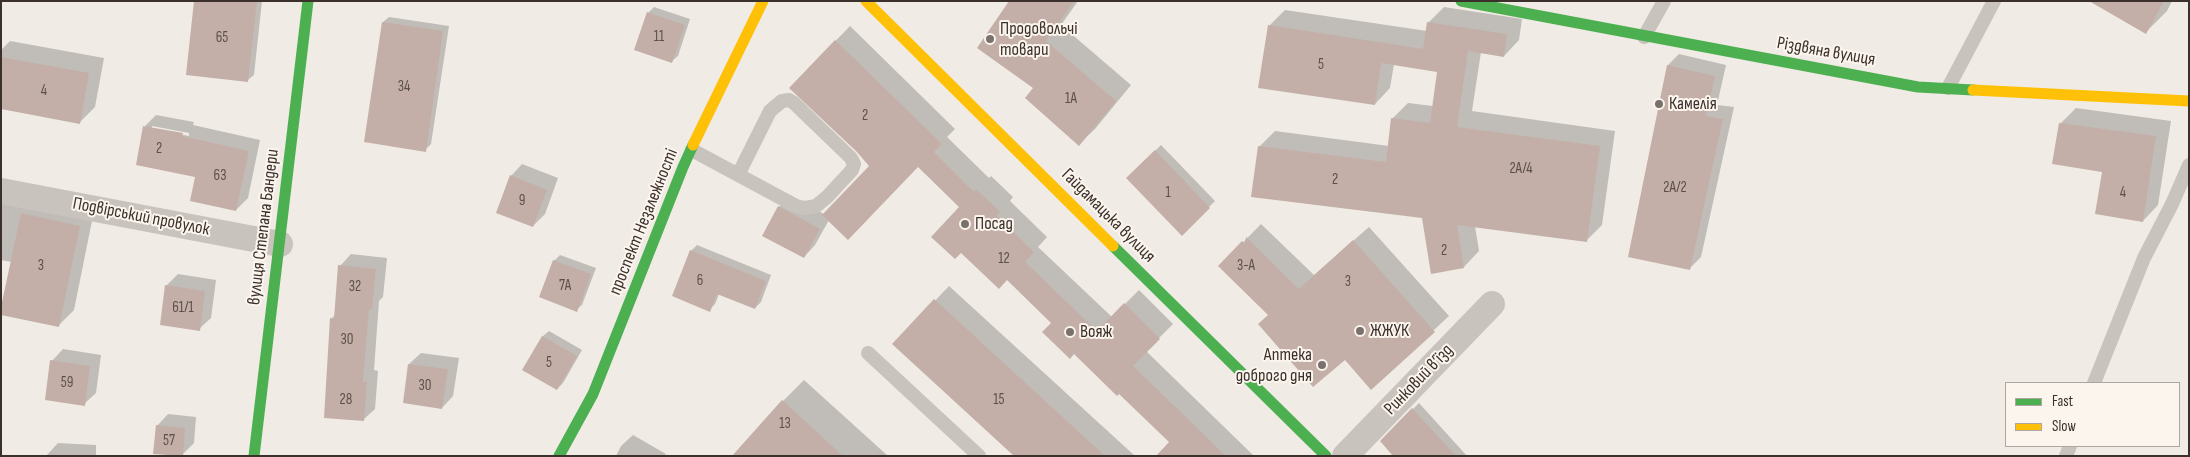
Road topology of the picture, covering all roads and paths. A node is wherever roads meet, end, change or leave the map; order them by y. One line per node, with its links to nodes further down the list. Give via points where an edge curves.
1 (308, 1): 14 (street, вулиця Степана Бандери)
2 (763, 1): 10 (street, проспект Незалежності)
3 (866, 1): 21 (street, Гайдамацька вулиця)
4 (1461, 1): 7 (street, Різдвяна вулиця)
5 (1664, 1): 7 (lane)
6 (1994, 1): 8 (lane)
7 (1644, 37): 8 (street, Різдвяна вулиця, via 1918,86)
8 (1948, 88): 9 (street, Різдвяна вулиця)
9 (2189, 101)
10 (692, 150): 12 (lane); 19 (street, проспект Незалежності, via 594,394)
11 (2189, 165): 17 (lane, via 2144,258)
12 (738, 175): 12 (lane, via 805,208 816,206 827,197 854,164 794,103 782,100 770,110)
13 (1, 191): 14 (street, Подвірський провулок)
14 (280, 244): 18 (street, вулиця Степана Бандери)
15 (1492, 304): 22 (street, Ринковий в’їзд)
16 (868, 353): 20 (lane)
17 (2094, 382)
18 (254, 456)
19 (558, 456)
20 (979, 456)
21 (1326, 456)
22 (1345, 456)

